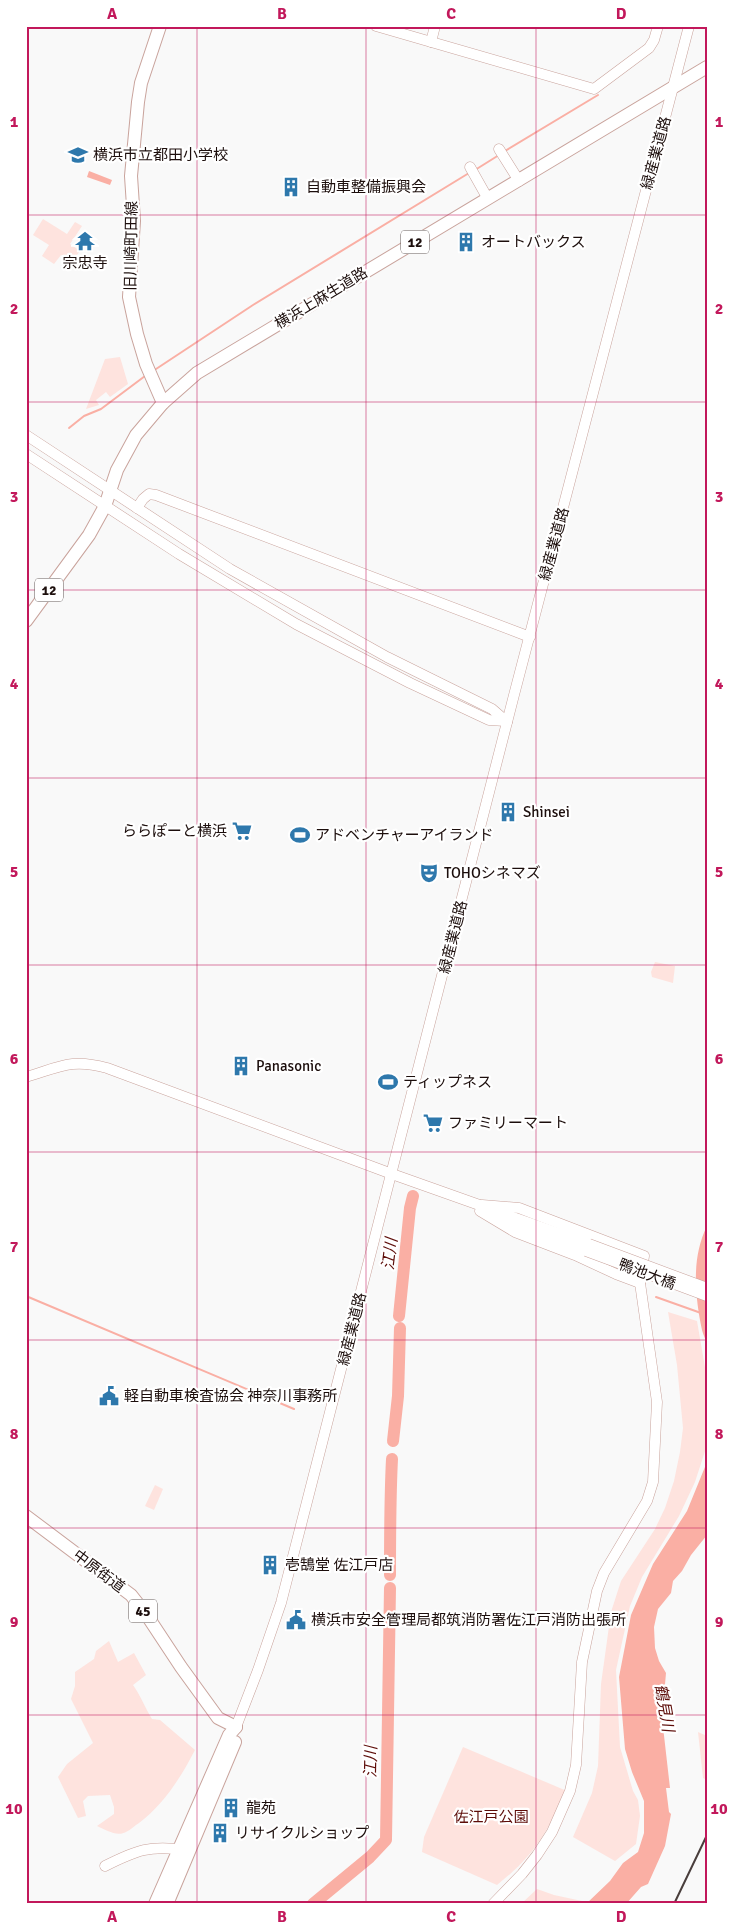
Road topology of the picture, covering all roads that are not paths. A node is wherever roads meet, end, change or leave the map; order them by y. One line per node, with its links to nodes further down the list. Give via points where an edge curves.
1 (160, 26): 13 (main road, 旧川崎町田線, via 138,102 131,176 134,230 129,297 146,364)
2 (376, 26): 6 (street)
3 (435, 26): 6 (street)
4 (658, 26): 6 (street, via 649,48 594,90)
5 (689, 26): 8 (street, 緑産業道路)
6 (431, 42)
7 (707, 67): 8 (main road, 横浜上麻生道路 / 12)
8 (673, 87): 11 (main road, 横浜上麻生道路 / 12); 20 (street, 緑産業道路)
9 (501, 153): 11 (street)
10 (472, 171): 12 (street)
11 (519, 181): 12 (main road, 横浜上麻生道路 / 12)
12 (488, 199): 13 (main road, 横浜上麻生道路 / 12, via 197,372)
13 (163, 403): 16 (main road, 横浜上麻生道路 / 12, via 136,435)
14 (26, 434): 16 (street)
15 (26, 454): 17 (street)
16 (109, 491): 17 (main road, 横浜上麻生道路 / 12); 18 (street)
17 (105, 506): 19 (main road, 横浜上麻生道路 / 12, via 89,535); 21 (street, via 296,624 489,720)
18 (137, 508): 20 (street, via 149,494 156,494); 21 (street, via 300,610 492,710)
19 (26, 621)
20 (530, 637): 21 (street, 緑産業道路)
21 (507, 722): 23 (street, 緑産業道路)
22 (26, 1078): 23 (street, via 65,1064 82,1062 95,1065)
23 (392, 1174): 24 (street); 30 (street, 緑産業道路, via 281,1603)
24 (481, 1208): 25 (street); 26 (street, via 515,1232); 26 (street, via 519,1208 644,1256)
25 (588, 1248): 27 (street, 鴨池大橋, bridge); 28 (street, 鴨池大橋, bridge)
26 (640, 1283): 35 (street, via 657,1402 653,1482 647,1500 604,1573 597,1592 582,1662 576,1765 570,1791 552,1832 537,1855)
27 (707, 1288)
28 (707, 1296)
29 (26, 1516): 30 (main road, 中原街道 / 45, via 131,1595 218,1718)
30 (236, 1727): 31 (main road, via 236,1741)
31 (184, 1849): 32 (street, via 139,1850); 33 (main road); 34 (main road)
32 (105, 1866)
33 (155, 1904)
34 (167, 1904)
35 (493, 1904)

